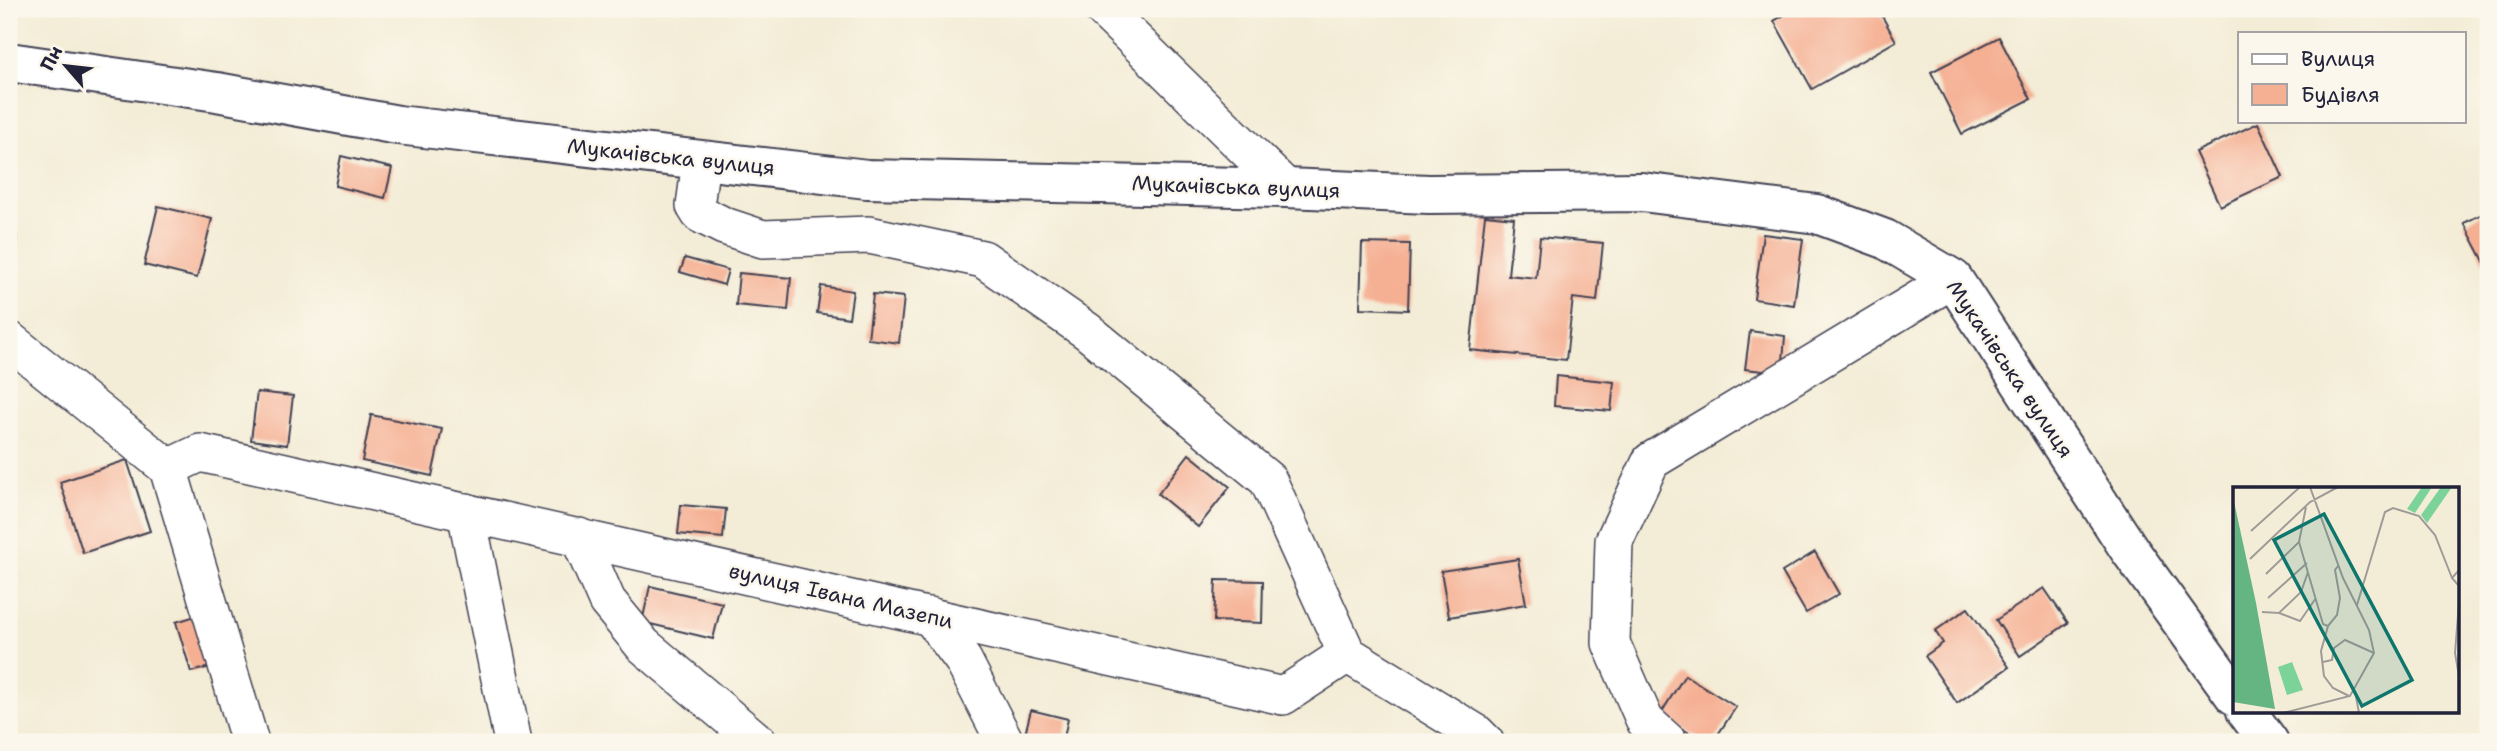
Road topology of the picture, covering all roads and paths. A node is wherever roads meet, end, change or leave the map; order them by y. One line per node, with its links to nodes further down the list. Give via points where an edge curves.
1 (1103, 9): 4 (street)
2 (9, 62): 3 (street, Мукачівська вулиця, via 217,92 398,125)
3 (701, 161): 4 (street, Мукачівська вулиця, via 867,179); 11 (street, via 695,206 700,214 724,226 763,239 869,235 982,259 1087,331 1268,480)
4 (1286, 188): 5 (street, Мукачівська вулиця, via 1429,194 1642,192 1817,214 1885,239)
5 (1953, 279): 12 (street, Мукачівська вулиця, via 2129,549); 19 (street, via 1651,461 1614,541 1611,643 1645,722)
6 (9, 340): 7 (street)
7 (168, 468): 8 (street, вулиця Івана Мазепи, via 200,453); 14 (street)
8 (466, 512): 9 (street, вулиця Івана Мазепи); 15 (street)
9 (579, 537): 10 (street, вулиця Івана Мазепи); 16 (street, via 607,601 643,645)
10 (930, 616): 11 (street, вулиця Івана Мазепи, via 1283,696); 17 (street, via 963,660)
11 (1347, 654): 18 (street)
12 (2233, 692)
13 (2247, 712): 20 (street)
14 (250, 742)
15 (513, 742)
16 (758, 742)
17 (1005, 742)
18 (1485, 742)
19 (1668, 742)
20 (2269, 742)

